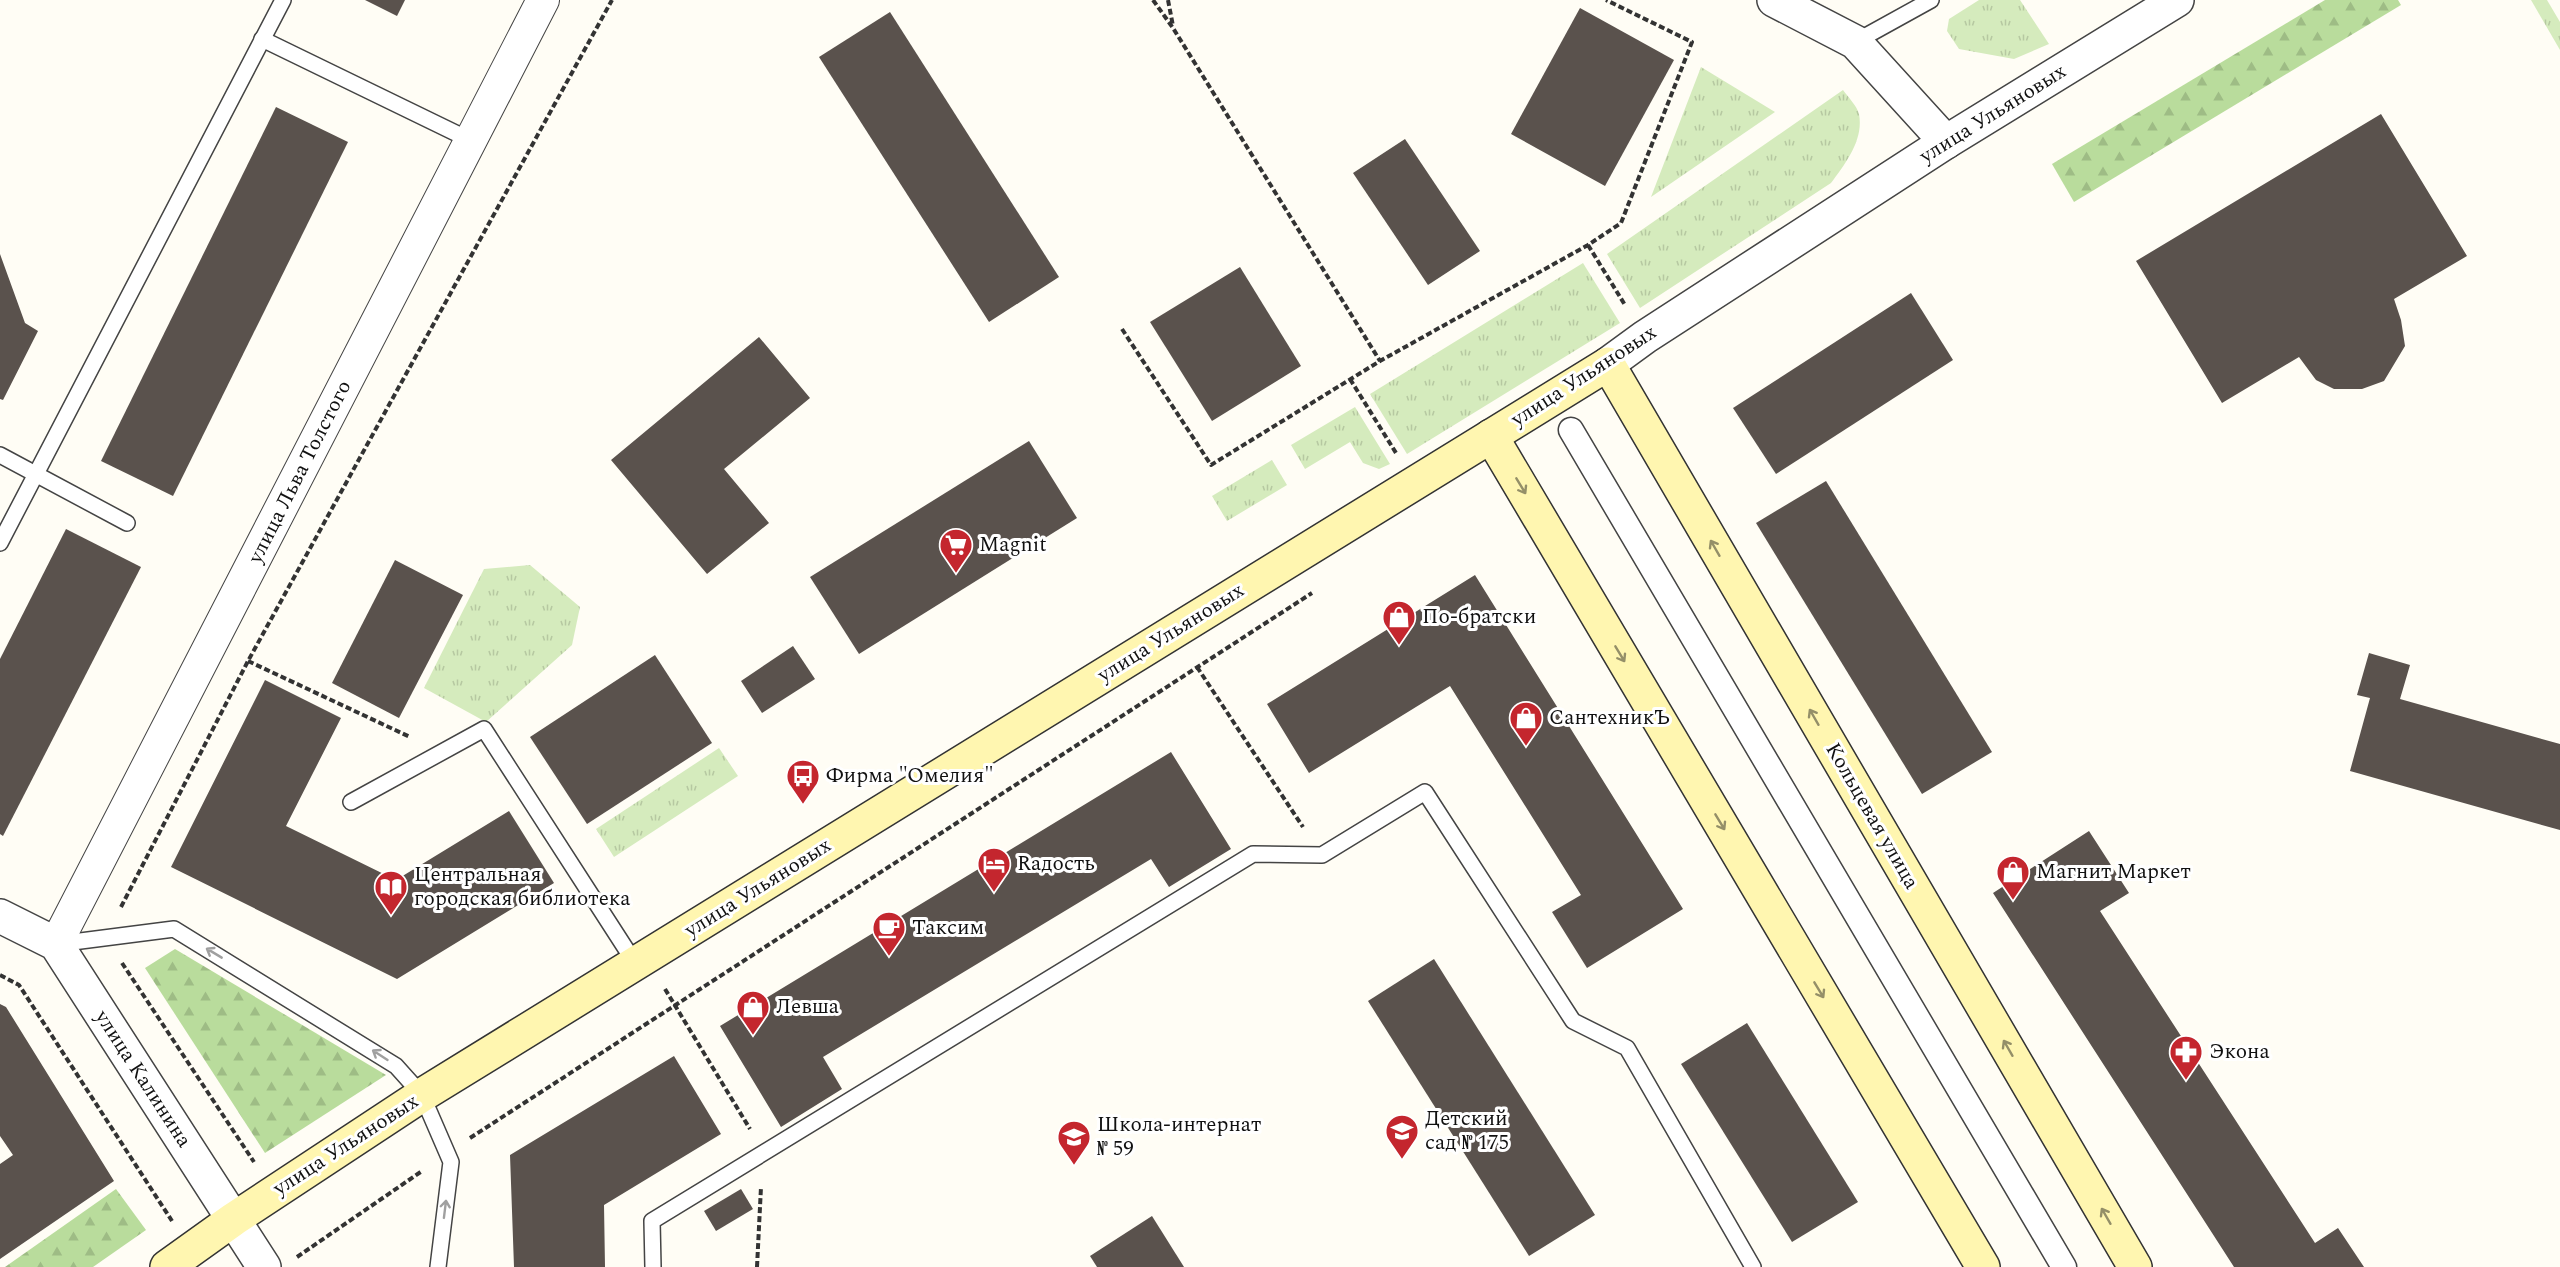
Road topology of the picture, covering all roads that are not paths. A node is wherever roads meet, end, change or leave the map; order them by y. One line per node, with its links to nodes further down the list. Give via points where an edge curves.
1 (282, 0): 6 (lane)
2 (543, 0): 8 (street, улица Льва Толстого)
3 (1774, 0): 7 (street)
4 (1931, 0): 7 (lane)
5 (2177, 0): 9 (street, улица Ульяновых)
6 (262, 39): 8 (lane); 14 (lane)
7 (1855, 42): 9 (street)
8 (472, 141): 19 (street, улица Льва Толстого)
9 (1947, 142): 10 (street, улица Ульяновых)
10 (1608, 364): 12 (main road, улица Ульяновых); 30 (main road, Кольцевая улица, one-way to 10)
11 (1571, 430): 29 (street)
12 (1491, 436): 20 (main road, улица Ульяновых); 28 (main road, one-way to 28)
13 (0, 455): 14 (lane)
14 (36, 475): 15 (lane); 16 (lane)
15 (127, 524)
16 (0, 543)
17 (351, 802): 20 (lane, via 484,729)
18 (0, 916): 19 (street)
19 (56, 944): 21 (lane, one-way to 19, via 396,1066 174,929); 22 (street, улица Калинина)
20 (640, 960): 21 (main road, улица Ульяновых)
21 (422, 1095): 22 (main road, улица Ульяновых); 25 (lane, one-way to 21, via 451,1161)
22 (234, 1219): 23 (main road, улица Ульяновых); 24 (street, улица Калинина)
23 (167, 1267)
24 (264, 1267)
25 (438, 1267)
26 (653, 1267): 27 (lane, via 652,1221 763,1152 1253,854 1322,855 1425,792 1573,1021 1627,1048)
27 (1753, 1267)
28 (1983, 1267)
29 (2064, 1267)
30 (2135, 1267)

